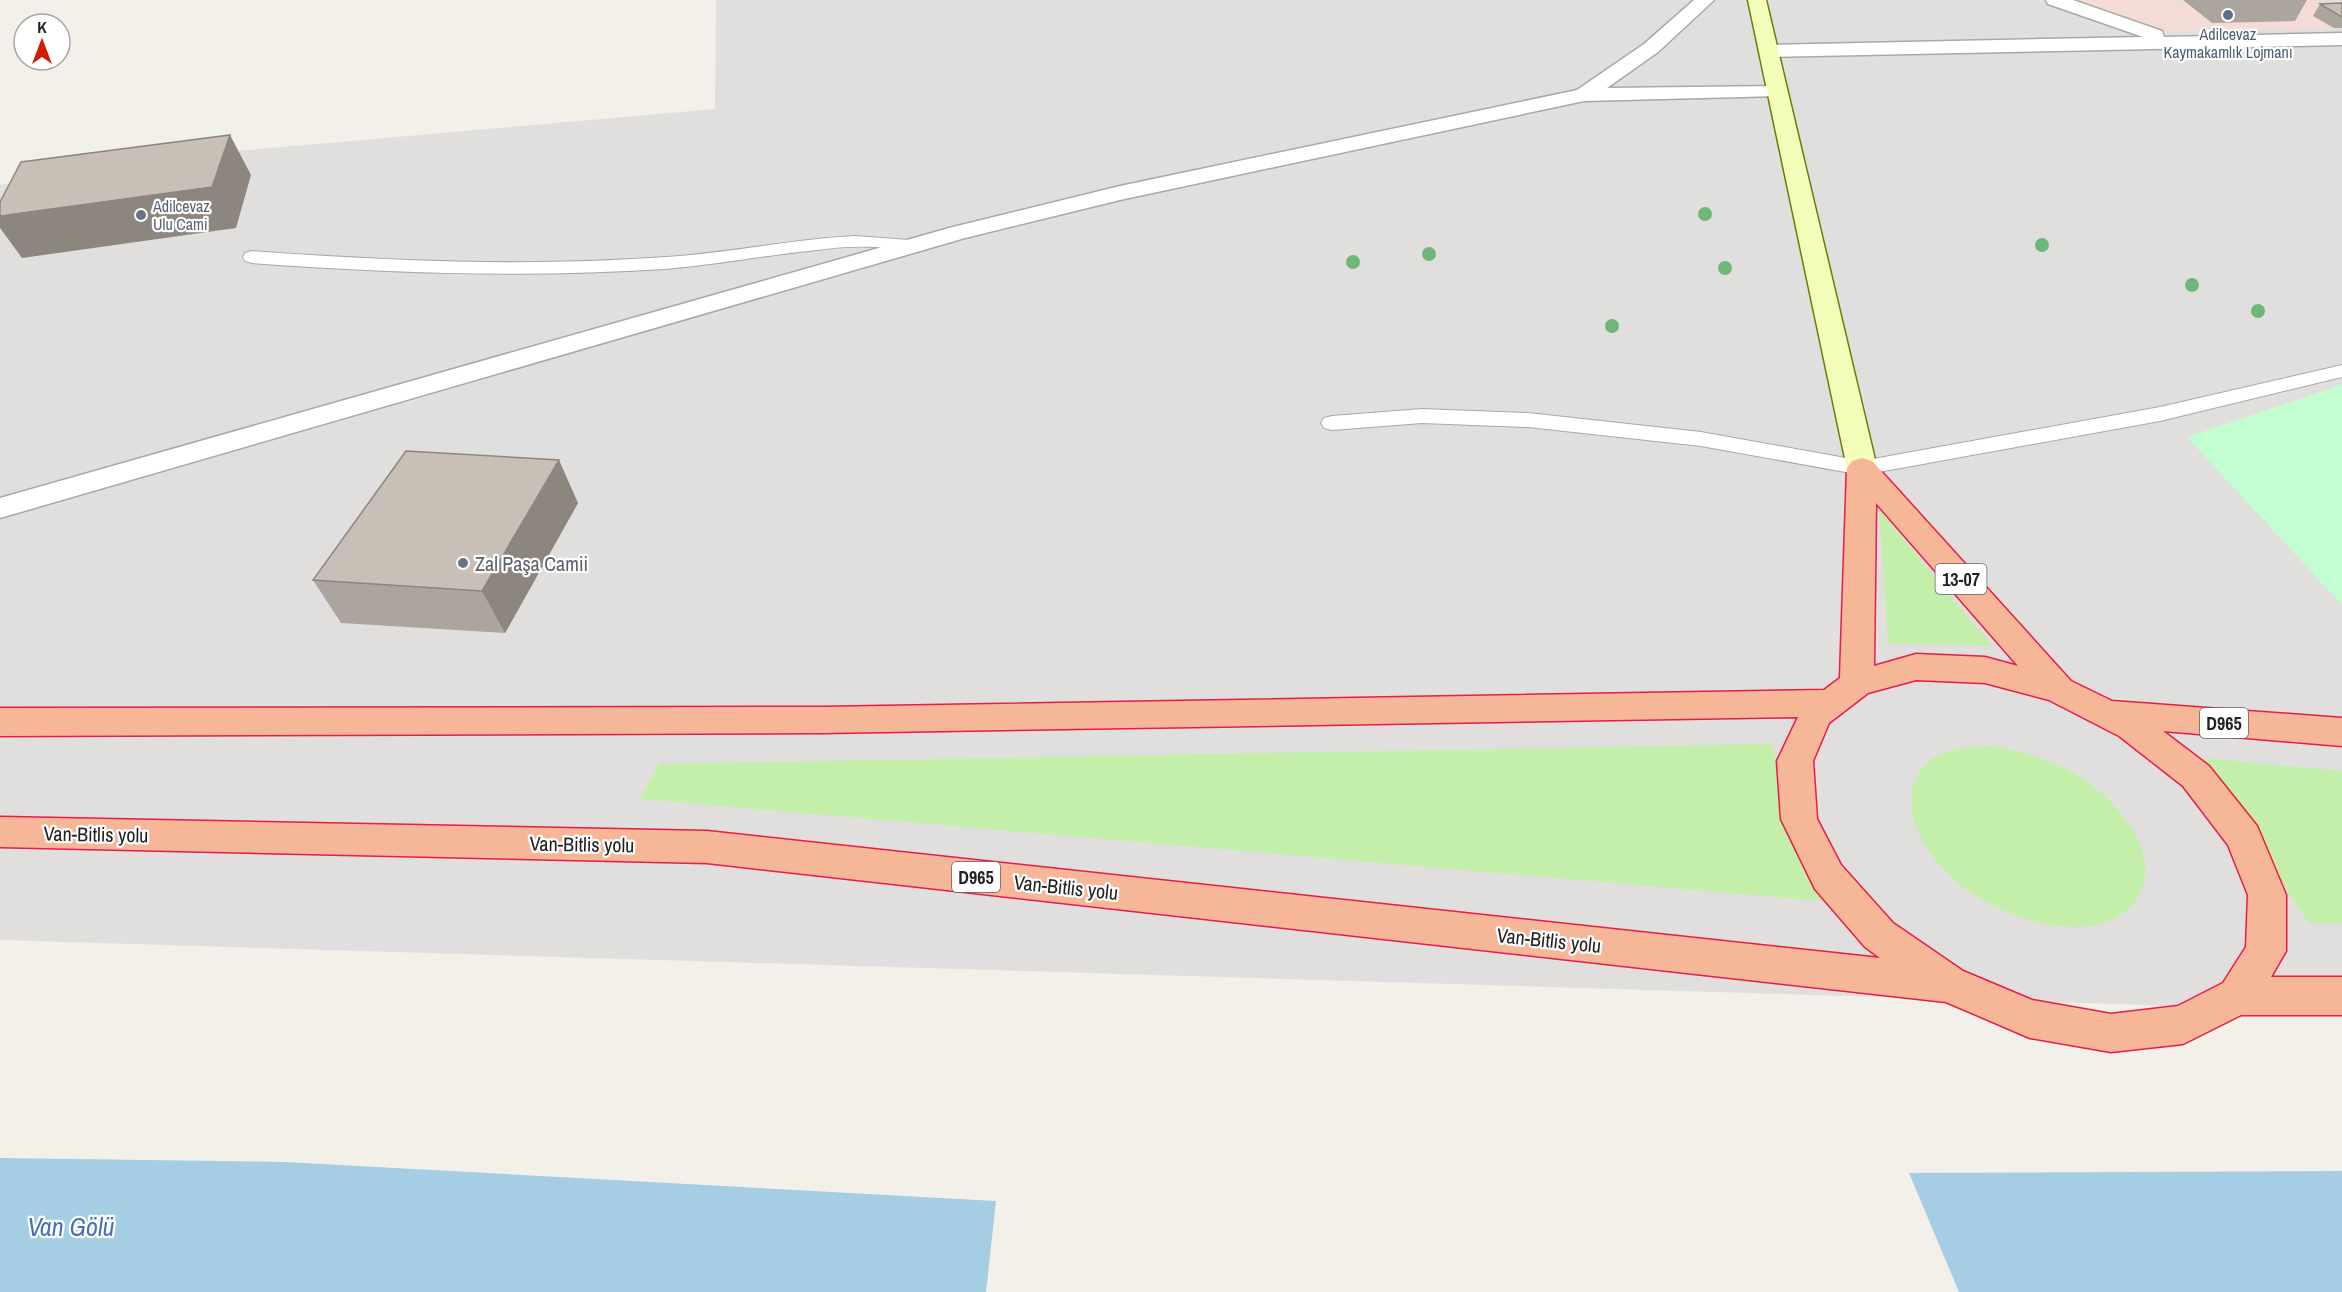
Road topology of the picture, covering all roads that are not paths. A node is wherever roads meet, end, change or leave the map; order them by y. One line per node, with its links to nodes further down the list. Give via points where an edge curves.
1 (1705, 0): 8 (street, via 1651,48)
2 (1757, 0): 6 (main road, 13-07)
3 (2055, 0): 5 (street)
4 (2342, 39): 5 (street)
5 (2176, 43): 6 (street)
6 (1769, 51): 7 (main road, 13-07)
7 (1776, 92): 8 (street); 13 (main road, 13-07)
8 (1584, 95): 9 (street, via 1099,198)
9 (910, 246): 10 (lane, via 848,240 709,259 581,268 383,266); 14 (street)
10 (252, 257)
11 (2342, 371): 13 (lane, via 2160,414)
12 (1332, 423): 13 (lane, via 1422,416 1528,420 1701,439)
13 (1862, 468): 15 (highway, 13-07); 16 (highway, 13-07)
14 (0, 508)
15 (2059, 690): 16 (highway, via 1984,670 1916,668); 17 (highway)
16 (1844, 693): 18 (highway, via 812,720); 21 (highway, via 1816,715 1795,761 1799,819 1828,877 1879,934)
17 (2107, 714): 19 (highway, D965); 22 (highway, via 2131,726 2196,776 2244,837 2267,895 2266,951)
18 (0, 722)
19 (2342, 732)
20 (0, 832): 21 (highway, Van-Bitlis yolu / D965, via 707,847)
21 (1949, 984): 22 (highway, via 2030,1019 2111,1033 2183,1025)
22 (2237, 996): 23 (highway)
23 (2342, 996)

